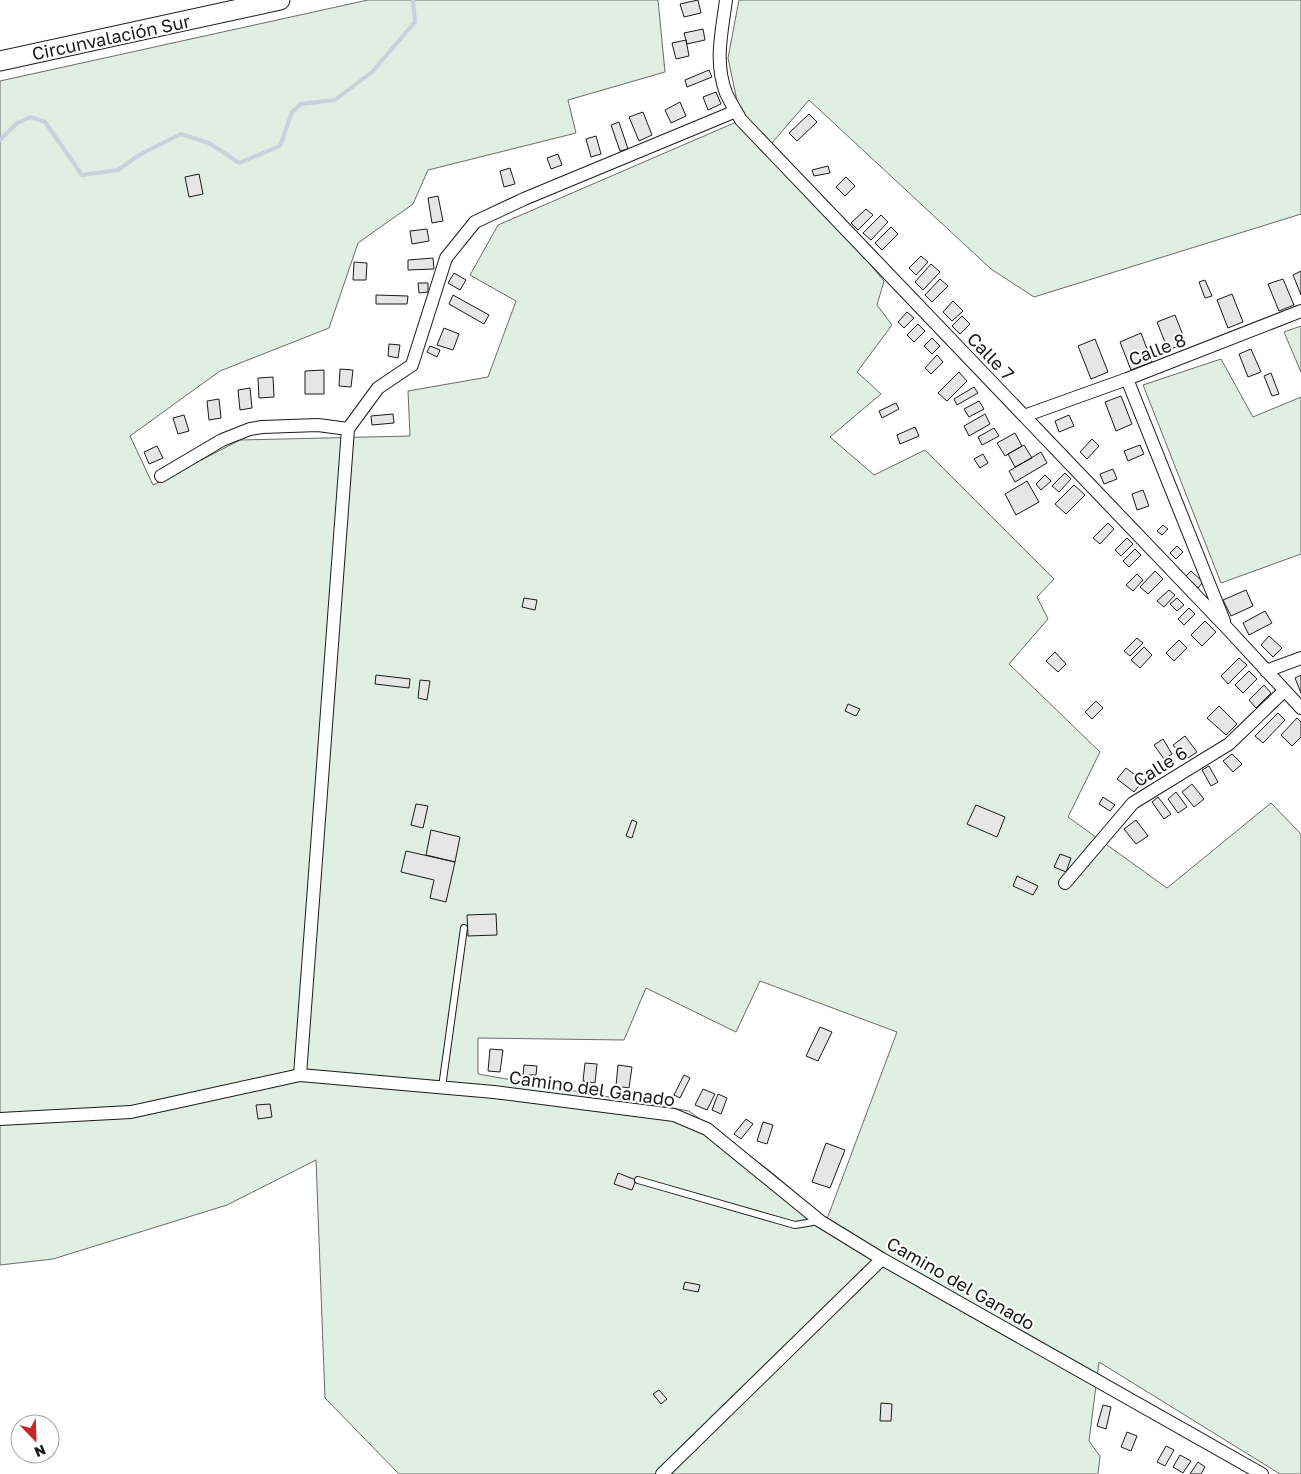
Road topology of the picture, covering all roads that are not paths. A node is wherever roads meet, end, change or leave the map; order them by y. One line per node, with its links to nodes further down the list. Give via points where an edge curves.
1 (280, 0): 3 (main road, Circunvalación Sur)
2 (726, 0): 4 (street, Calle 7, via 719,66 726,93)
3 (0, 61)
4 (736, 111): 7 (street, Calle 7, via 741,120); 8 (street, via 475,222 446,258 412,365 378,388)
5 (1301, 311): 6 (street, Calle 8)
6 (1128, 379): 7 (street, Calle 8); 10 (street)
7 (1024, 416): 10 (street, Calle 7)
8 (348, 429): 9 (street, via 318,425 250,429 222,440); 17 (street)
9 (161, 476)
10 (1227, 628): 12 (street, Calle 7)
11 (1301, 658): 12 (street)
12 (1266, 671): 13 (street, Calle 7)
13 (1284, 691): 14 (street, Calle 7); 15 (street, Calle 6, via 1229,744 1133,804)
14 (1301, 708)
15 (1065, 883)
16 (464, 928): 18 (lane)
17 (300, 1075): 18 (street, Camino del Ganado); 19 (street, Camino del Ganado, via 131,1112)
18 (442, 1087): 21 (street, Camino del Ganado, via 674,1115 707,1130)
19 (0, 1120)
20 (638, 1180): 21 (lane, via 795,1225)
21 (820, 1221): 22 (street, Camino del Ganado)
22 (882, 1259): 23 (street); 24 (street, Camino del Ganado)
23 (662, 1474)
24 (1262, 1474)

